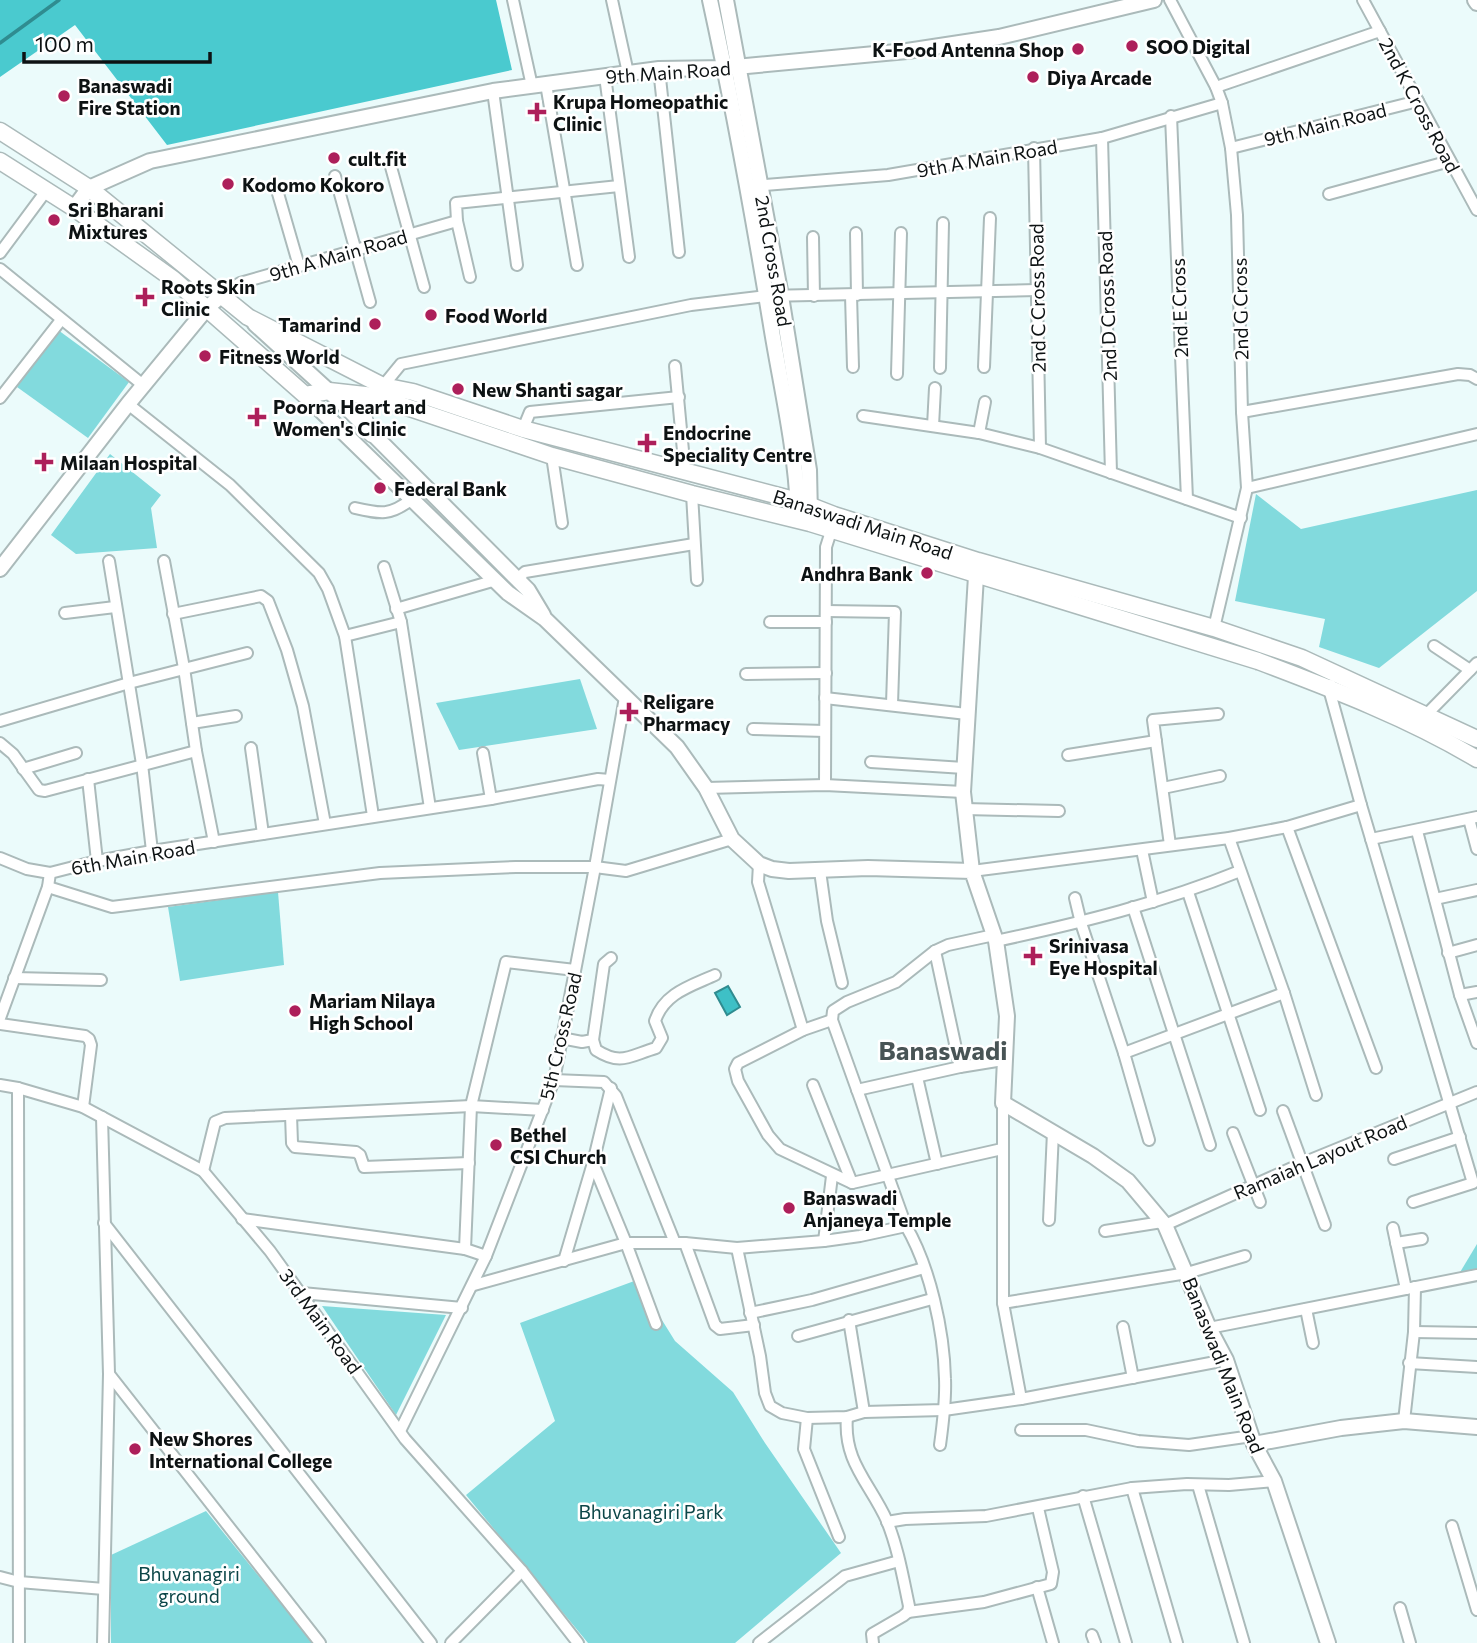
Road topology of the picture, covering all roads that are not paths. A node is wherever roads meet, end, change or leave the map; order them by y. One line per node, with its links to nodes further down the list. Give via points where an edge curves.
1 (513, 0): 13 (street)
2 (612, 0): 11 (street)
3 (710, 0): 9 (street, 2nd Cross Road)
4 (726, 0): 9 (street, 2nd Cross Road)
5 (1154, 0): 9 (street, 9th Main Road, via 999,37 907,51)
6 (1170, 0): 14 (street, 2nd G Cross)
7 (1363, 0): 8 (street, 2nd K Cross Road)
8 (1380, 31): 14 (street); 16 (street, 2nd K Cross Road)
9 (732, 67): 10 (street, 9th Main Road); 28 (street, 2nd Cross Road)
10 (659, 69): 11 (street, 9th Main Road); 45 (street)
11 (628, 73): 12 (street, 9th Main Road)
12 (605, 76): 13 (street, 9th Main Road); 27 (street)
13 (539, 85): 15 (street, 9th Main Road); 32 (street)
14 (1216, 87): 17 (street, 2nd G Cross)
15 (493, 91): 29 (street, 9th Main Road, via 150,161); 34 (street)
16 (1418, 101): 21 (street, 9th Main Road); 23 (street, 2nd K Cross Road)
17 (1222, 103): 18 (street, 9th A Main Road); 21 (street, 2nd G Cross)
18 (1171, 116): 20 (street, 9th A Main Road); 95 (street, 2nd E Cross)
19 (0, 131): 29 (main road, Banaswadi Main Road)
20 (1102, 138): 22 (street, 9th A Main Road); 91 (street, 2nd D Cross Road)
21 (1231, 148): 81 (street, 2nd G Cross)
22 (1034, 149): 28 (street, 9th A Main Road, via 888,175); 54 (street, 2nd C Cross Road)
23 (1450, 160): 33 (street); 36 (street, 2nd K Cross Road)
24 (0, 161): 31 (main road, Banaswadi Main Road)
25 (391, 167): 42 (street)
26 (335, 176): 44 (street)
27 (620, 186): 32 (street); 47 (street)
28 (754, 186): 60 (street, 2nd Cross Road)
29 (89, 188): 35 (street, 9th Main Road); 58 (main road, Banaswadi Main Road)
30 (277, 190): 50 (street)
31 (46, 191): 35 (main road, Banaswadi Main Road); 46 (street)
32 (565, 192): 34 (street); 49 (street)
33 (1329, 194)
34 (506, 198): 38 (street, via 456,203); 48 (street)
35 (74, 208): 63 (main road, Banaswadi Main Road)
36 (1477, 210)
37 (990, 218): 55 (street)
38 (457, 221): 42 (street, 9th A Main Road); 52 (street)
39 (943, 223): 56 (street)
40 (856, 233): 59 (street)
41 (901, 233): 57 (street)
42 (410, 236): 44 (street, 9th A Main Road); 53 (street)
43 (813, 237): 61 (street)
44 (356, 251): 50 (street, 9th A Main Road); 62 (street)
45 (678, 252)
46 (0, 253)
47 (629, 257)
48 (517, 265)
49 (577, 265)
50 (299, 266): 58 (street, 9th A Main Road, via 240,283)
51 (0, 269): 65 (street)
52 (470, 277)
53 (424, 287)
54 (1037, 290): 55 (street); 88 (street, 2nd C Cross Road)
55 (987, 291): 56 (street); 68 (street)
56 (942, 292): 57 (street); 69 (street)
57 (900, 294): 59 (street); 70 (street)
58 (222, 295): 63 (street); 64 (main road, Banaswadi Main Road)
59 (854, 295): 61 (street); 67 (street)
60 (774, 296): 61 (street); 75 (street, via 691,305 401,364); 97 (street, 2nd Cross Road)
61 (814, 296)
62 (370, 302)
63 (207, 308): 72 (street); 76 (main road, Banaswadi Main Road)
64 (248, 317): 74 (street, Banaswadi Main Road); 75 (main road, Banaswadi Main Road)
65 (61, 320): 72 (street); 78 (street)
66 (675, 366): 77 (street)
67 (853, 367)
68 (984, 367)
69 (940, 368)
70 (897, 374)
71 (1477, 379): 81 (street, via 1458,374)
72 (143, 385): 80 (street)
73 (935, 388): 83 (street)
74 (329, 391): 75 (main road, Banaswadi Main Road); 76 (main road, Banaswadi Main Road); 86 (street, Banaswadi Main Road)
75 (379, 391): 84 (main road, Banaswadi Main Road, via 413,392); 86 (main road, via 363,413 363,422); 89 (main road, Banaswadi Main Road)
76 (305, 395): 94 (street, Banaswadi Main Road)
77 (679, 397): 84 (street, via 530,412); 90 (street)
78 (0, 398)
79 (985, 402): 85 (street)
80 (128, 404): 105 (street); 119 (street, via 230,485 319,573)
81 (1242, 412): 92 (street, 2nd G Cross)
82 (863, 416): 83 (street)
83 (933, 426): 85 (street)
84 (523, 429): 90 (main road, Banaswadi Main Road)
85 (979, 433): 88 (street)
86 (372, 434): 107 (street, Banaswadi Main Road)
87 (1477, 434): 92 (street)
88 (1040, 448): 91 (street)
89 (552, 456): 93 (main road, Banaswadi Main Road); 99 (street)
90 (685, 471): 97 (main road, Banaswadi Main Road)
91 (1111, 473): 95 (street)
92 (1247, 488): 98 (street, 2nd G Cross)
93 (692, 494): 97 (main road, Banaswadi Main Road); 101 (street)
94 (412, 499): 96 (street, via 386,513); 108 (street, Banaswadi Main Road)
95 (1187, 499): 98 (street)
96 (355, 508)
97 (804, 513): 100 (main road, Banaswadi Main Road)
98 (1241, 518): 118 (street, 2nd G Cross)
99 (562, 523)
100 (833, 523): 106 (main road, Banaswadi Main Road); 114 (street, via 826,547); 118 (main road, Banaswadi Main Road)
101 (694, 544): 107 (street, via 525,572); 109 (street)
102 (109, 561): 110 (street)
103 (164, 561): 113 (street)
104 (384, 567): 111 (street)
105 (0, 569)
106 (975, 576): 126 (main road, Banaswadi Main Road); 131 (street)
107 (517, 579): 115 (street, Banaswadi Main Road)
108 (496, 580): 111 (street); 115 (street, Banaswadi Main Road, via 518,602)
109 (697, 580)
110 (116, 607): 112 (street); 127 (street)
111 (396, 609): 116 (street)
112 (65, 613)
113 (173, 614): 123 (street); 166 (street, via 261,596 268,601 303,706)
114 (826, 616): 117 (street); 124 (street); 130 (street, via 895,612)
115 (545, 619): 128 (street, Banaswadi Main Road)
116 (401, 622): 119 (street); 161 (street)
117 (770, 622)
118 (1214, 628): 126 (main road, Banaswadi Main Road, via 1302,658)
119 (345, 636): 164 (street)
120 (1434, 646): 122 (street)
121 (247, 653): 123 (street)
122 (1473, 667): 133 (street)
123 (184, 668): 127 (street); 136 (street)
124 (825, 673): 125 (street); 129 (street)
125 (746, 674)
126 (1332, 681): 133 (main road, Banaswadi Main Road); 147 (main road, Banaswadi Main Road); 160 (street)
127 (129, 683): 135 (street); 149 (street)
128 (625, 697): 154 (street, 5th Cross Road); 156 (street, Banaswadi Main Road, via 677,747)
129 (825, 698): 130 (street); 138 (street)
130 (892, 704): 131 (street)
131 (967, 713): 150 (street)
132 (1218, 714): 140 (street, via 1153,720)
133 (1426, 715): 139 (main road, Banaswadi Main Road)
134 (236, 716): 136 (street)
135 (0, 721)
136 (192, 723): 143 (street)
137 (753, 729): 138 (street)
138 (825, 731): 155 (street)
139 (1477, 739)
140 (1156, 741): 146 (street); 157 (street)
141 (0, 743): 151 (street)
142 (251, 748): 169 (street)
143 (195, 751): 149 (street); 173 (street)
144 (483, 752): 159 (street)
145 (76, 753): 151 (street)
146 (1068, 755)
147 (1477, 759)
148 (871, 762): 150 (street)
149 (142, 764): 153 (street); 177 (street)
150 (964, 768): 158 (street)
151 (23, 769): 153 (street, via 39,790 45,791)
152 (1220, 776): 157 (street)
153 (88, 779): 179 (street)
154 (610, 780): 159 (street, 6th Main Road); 181 (street, 5th Cross Road)
155 (825, 785): 156 (street); 158 (street)
156 (706, 788): 171 (street, Banaswadi Main Road)
157 (1163, 788): 174 (street)
158 (963, 792): 162 (street)
159 (491, 799): 161 (street, 6th Main Road)
160 (1361, 805): 167 (street); 172 (street)
161 (430, 808): 164 (street, 6th Main Road)
162 (964, 809): 163 (street); 183 (street)
163 (1059, 811)
164 (373, 816): 166 (street, 6th Main Road)
165 (1473, 818): 168 (street); 175 (street)
166 (325, 824): 169 (street, 6th Main Road)
167 (1287, 827): 170 (street); 219 (street)
168 (1417, 831): 172 (street); 190 (street)
169 (263, 834): 173 (street, 6th Main Road)
170 (1229, 838): 174 (street); 184 (street)
171 (732, 839): 180 (street, Banaswadi Main Road); 181 (street, 6th Main Road, via 626,871)
172 (1371, 839): 230 (street)
173 (214, 842): 177 (street, 6th Main Road)
174 (1170, 845): 176 (street)
175 (1477, 849)
176 (1142, 850): 183 (street); 191 (street)
177 (152, 851): 179 (street, 6th Main Road)
178 (0, 858): 185 (street)
179 (97, 861): 185 (street, 6th Main Road)
180 (759, 864): 182 (street, via 789,871); 211 (street, via 758,881)
181 (595, 867): 186 (street, 6th Main Road, via 380,873 112,907); 199 (street, 5th Cross Road)
182 (820, 871): 183 (street); 203 (street)
183 (972, 871): 194 (street)
184 (1240, 871): 188 (street); 205 (street)
185 (50, 873): 186 (street, 6th Main Road)
186 (48, 887): 201 (street)
187 (1477, 890): 190 (street)
188 (1188, 892): 191 (street); 207 (street)
189 (1075, 898): 193 (street)
190 (1435, 899): 197 (street)
191 (1153, 902): 192 (street)
192 (1133, 907): 193 (street); 212 (street)
193 (1080, 923): 194 (street); 216 (street)
194 (995, 938): 196 (street, via 948,944); 217 (street, via 1007,1016)
195 (1477, 945): 197 (street)
196 (935, 951): 209 (street, via 896,982 833,1011); 218 (street)
197 (1448, 953): 206 (street)
198 (611, 958): 214 (street, via 604,964)
199 (575, 970): 213 (street, 5th Cross Road); 231 (street, via 506,962)
200 (715, 975): 214 (street, via 680,990 661,1006 655,1021 662,1038 656,1048 609,1059 596,1050)
201 (14, 978): 202 (street); 208 (street)
202 (101, 980)
203 (842, 983)
204 (1477, 992): 206 (street)
205 (1284, 993): 207 (street); 228 (street)
206 (1460, 995): 215 (street)
207 (1226, 1014): 212 (street); 234 (street)
208 (0, 1018)
209 (832, 1020): 211 (street); 226 (street)
210 (0, 1024): 232 (street, via 89,1039)
211 (803, 1030): 251 (street, via 738,1062 735,1069 768,1135 780,1149)
212 (1174, 1034): 216 (street); 242 (street)
213 (561, 1038): 214 (street); 221 (street, 5th Cross Road)
214 (593, 1040)
215 (1477, 1042)
216 (1124, 1053): 241 (street)
217 (1003, 1060): 218 (street); 229 (street)
218 (960, 1067): 220 (street)
219 (1376, 1068)
220 (917, 1077): 226 (street); 248 (street)
221 (554, 1080): 225 (street, via 604,1082); 233 (street, 5th Cross Road)
222 (0, 1085): 224 (street, 3rd Main Road)
223 (813, 1085): 252 (street)
224 (18, 1088): 232 (street, 3rd Main Road); 321 (street)
225 (611, 1088): 246 (street); 267 (street)
226 (857, 1090): 250 (street)
227 (1477, 1093): 230 (street, Ramaiah Layout Road)
228 (1315, 1095)
229 (1003, 1103): 238 (street, Banaswadi Main Road); 243 (street)
230 (1449, 1104): 240 (street); 247 (street, Ramaiah Layout Road)
231 (471, 1106): 233 (street); 236 (street); 245 (street)
232 (83, 1107): 237 (street, 3rd Main Road)
233 (543, 1110): 271 (street, 5th Cross Road)
234 (1260, 1110)
235 (1283, 1111): 247 (street)
236 (291, 1115): 245 (street, via 295,1147 357,1153 364,1167); 249 (street, via 219,1119)
237 (102, 1116): 249 (street, 3rd Main Road); 258 (street)
238 (1053, 1132): 257 (street); 259 (street, Banaswadi Main Road, via 1128,1181)
239 (1233, 1133): 253 (street)
240 (1460, 1137): 244 (street); 255 (street, via 1473,1184)
241 (1149, 1140)
242 (1210, 1145)
243 (1002, 1149): 248 (street); 281 (street)
244 (1394, 1159)
245 (469, 1163): 270 (street)
246 (593, 1163): 266 (street); 273 (street)
247 (1303, 1163): 253 (street, Ramaiah Layout Road); 260 (street)
248 (937, 1164): 250 (street)
249 (203, 1171): 256 (street, 3rd Main Road)
250 (888, 1174): 252 (street); 261 (street)
251 (832, 1176): 252 (street); 265 (street)
252 (852, 1183)
253 (1254, 1185): 254 (street); 259 (street, Ramaiah Layout Road)
254 (1260, 1202)
255 (1413, 1202)
256 (242, 1219): 270 (street); 279 (street, 3rd Main Road)
257 (1049, 1220)
258 (104, 1223): 297 (street); 332 (street)
259 (1163, 1224): 263 (street, Ramaiah Layout Road); 275 (street, Banaswadi Main Road)
260 (1325, 1225)
261 (906, 1226): 265 (street); 274 (street)
262 (1393, 1228): 268 (street)
263 (1105, 1231)
264 (1422, 1239): 268 (street)
265 (824, 1241): 269 (street)
266 (626, 1242): 267 (street); 273 (street); 286 (street)
267 (680, 1243): 269 (street); 287 (street, via 715,1325 720,1329)
268 (1396, 1244): 278 (street)
269 (737, 1248): 284 (street)
270 (465, 1249): 271 (street)
271 (486, 1256): 277 (street, 5th Cross Road)
272 (1245, 1256): 275 (street)
273 (564, 1261): 277 (street)
274 (924, 1268): 280 (street); 284 (street)
275 (1187, 1273): 281 (street); 289 (street, Banaswadi Main Road)
276 (1477, 1275): 278 (street)
277 (474, 1284): 282 (street, 5th Cross Road)
278 (1411, 1288): 283 (street); 290 (street)
279 (302, 1293): 282 (street); 307 (street, 3rd Main Road)
280 (932, 1299): 285 (street); 300 (street, via 943,1352)
281 (1003, 1303): 299 (street)
282 (462, 1308): 307 (street, 5th Cross Road)
283 (1306, 1309): 289 (street); 293 (street)
284 (750, 1313): 287 (street)
285 (849, 1320): 292 (street); 301 (street)
286 (656, 1324)
287 (754, 1325): 303 (street, via 770,1406)
288 (1123, 1327): 298 (street)
289 (1209, 1328): 294 (street, Banaswadi Main Road)
290 (1413, 1332): 291 (street); 295 (street)
291 (1477, 1333)
292 (798, 1336)
293 (1313, 1343)
294 (1226, 1360): 298 (street); 308 (street, Banaswadi Main Road)
295 (1409, 1363): 296 (street); 304 (street)
296 (1477, 1367)
297 (108, 1374): 324 (street); 331 (street)
298 (1133, 1378): 299 (street)
299 (1021, 1399): 300 (street)
300 (944, 1410): 301 (street); 309 (street)
301 (864, 1412): 302 (street)
302 (847, 1416): 303 (street); 315 (street, via 852,1458)
303 (807, 1418): 317 (street, via 804,1449)
304 (1404, 1421): 305 (street); 308 (street)
305 (1477, 1427)
306 (1021, 1430): 308 (street, via 1086,1430 1189,1445)
307 (400, 1431): 319 (street, 3rd Main Road)
308 (1253, 1440): 310 (street, Banaswadi Main Road)
309 (940, 1445)
310 (1274, 1480): 311 (street); 340 (street, Banaswadi Main Road)
311 (1198, 1485): 312 (street); 339 (street)
312 (1132, 1488): 313 (street); 338 (street)
313 (1083, 1496): 314 (street); 337 (street)
314 (1038, 1508): 315 (street); 323 (street, via 1054,1572 1051,1584)
315 (887, 1522): 318 (street)
316 (1452, 1526): 322 (street)
317 (839, 1537)
318 (899, 1561): 327 (street); 334 (street, via 845,1576)
319 (522, 1571): 328 (street, 3rd Main Road); 333 (street)
320 (0, 1577): 321 (street)
321 (19, 1581): 324 (street); 329 (street)
322 (1473, 1586): 326 (street)
323 (1037, 1587): 327 (street, via 984,1602); 336 (street)
324 (104, 1589): 330 (street)
325 (1400, 1608): 341 (street)
326 (1477, 1610)
327 (908, 1612): 335 (street, via 872,1634)
328 (575, 1642)
329 (19, 1643)
330 (103, 1643)
331 (320, 1643)
332 (431, 1643)
333 (452, 1643)
334 (759, 1643)
335 (873, 1643)
336 (1053, 1643)
337 (1126, 1643)
338 (1177, 1643)
339 (1244, 1643)
340 (1328, 1643)
341 (1410, 1643)

